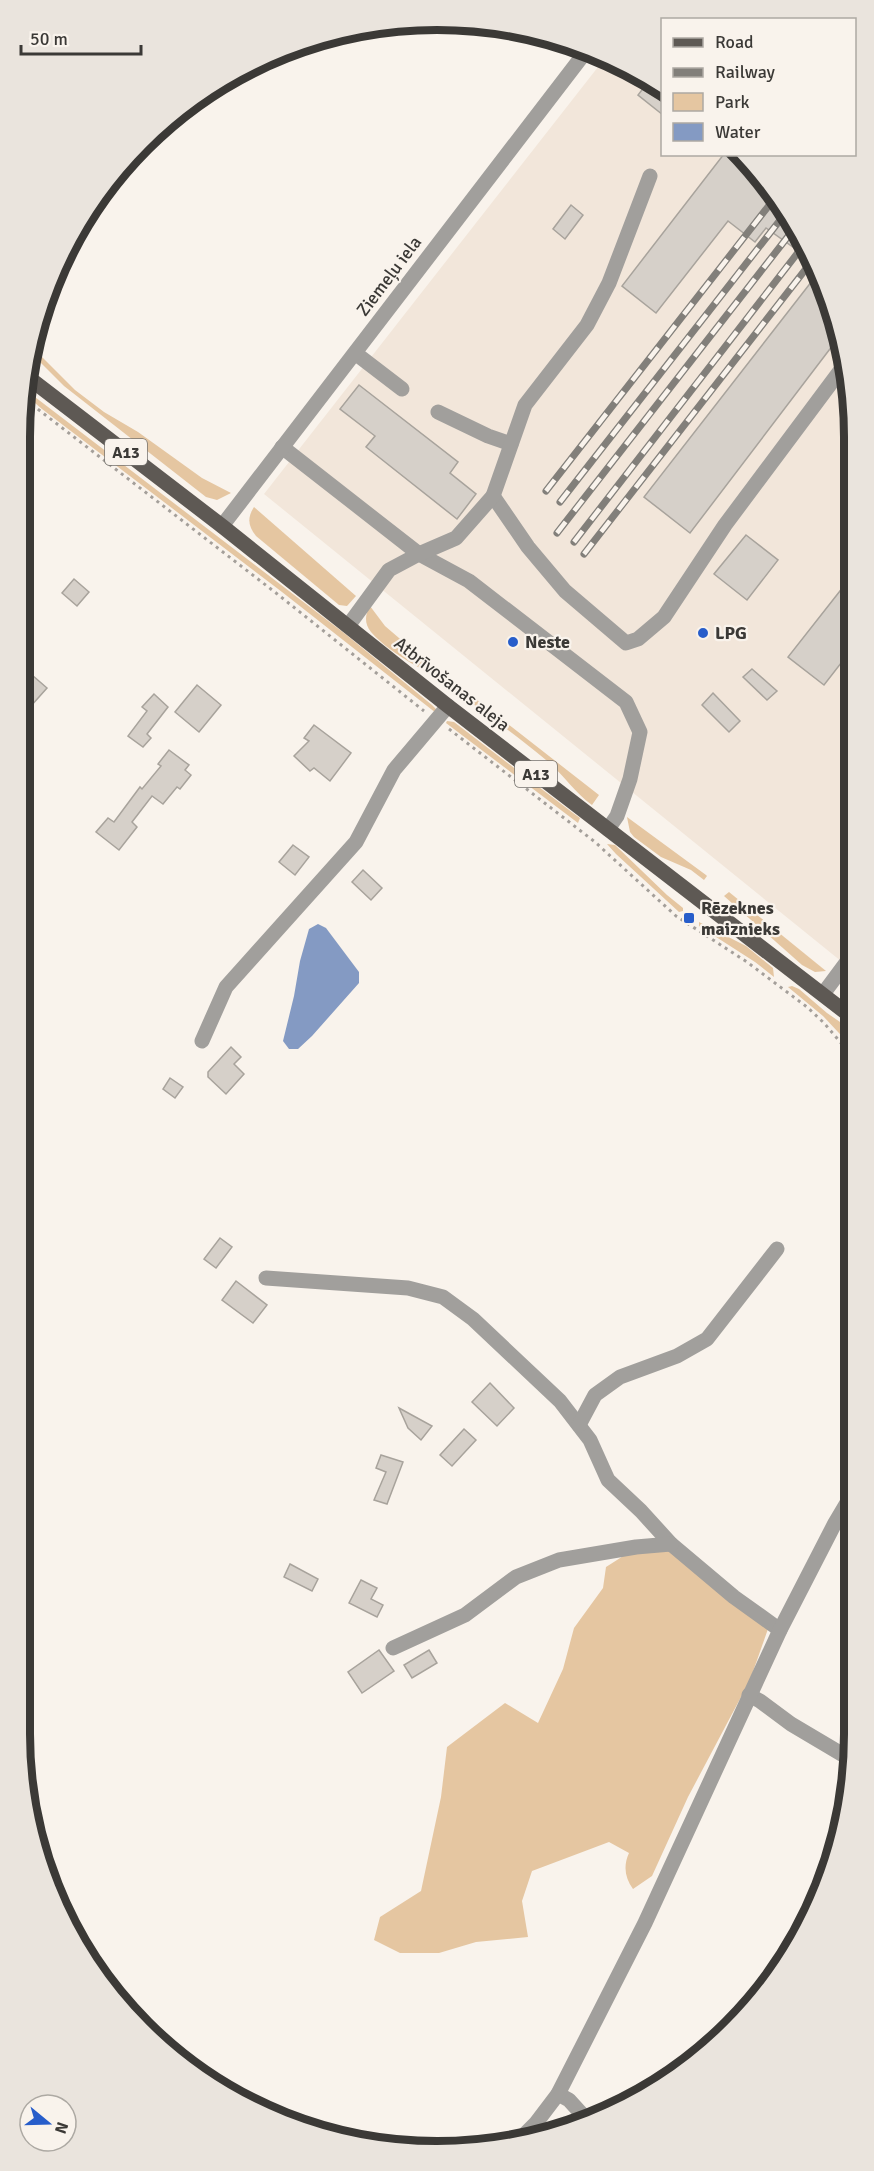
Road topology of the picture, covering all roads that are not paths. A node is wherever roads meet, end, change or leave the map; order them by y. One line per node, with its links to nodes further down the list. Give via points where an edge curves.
1 (582, 57): 3 (street, Ziemeļu iela)
2 (650, 176): 8 (street, via 609,283 586,325 525,405)
3 (355, 353): 6 (street); 9 (street, Ziemeļu iela)
4 (839, 373): 10 (street, via 725,525 664,618 639,639 627,643 565,591 528,548)
5 (33, 381): 11 (main road, Atbrīvošanas aleja / A13)
6 (402, 389)
7 (438, 412): 8 (street)
8 (511, 444): 10 (street)
9 (282, 447): 11 (street, Ziemeļu iela); 12 (street)
10 (493, 496): 12 (street, via 456,538)
11 (222, 526): 13 (main road, Atbrīvošanas aleja / A13)
12 (419, 554): 13 (street, via 389,570); 15 (street, via 469,580 626,702 640,732 630,778 617,816)
13 (348, 626): 14 (main road, Atbrīvošanas aleja / A13)
14 (448, 706): 15 (main road, Atbrīvošanas aleja / A13); 19 (street, via 394,770 356,842 226,987)
15 (608, 829): 17 (main road, Atbrīvošanas aleja / A13)
16 (844, 965): 17 (street)
17 (822, 994): 18 (main road, Atbrīvošanas aleja / A13)
18 (844, 1011)
19 (202, 1041)
20 (777, 1249): 22 (street, via 707,1339 677,1356 621,1377 595,1395)
21 (266, 1278): 22 (street, via 408,1288 443,1297 508,1351)
22 (579, 1425): 24 (street, via 608,1480)
23 (844, 1508): 25 (street)
24 (671, 1544): 25 (street); 26 (street, via 559,1560 516,1577 465,1615)
25 (780, 1630): 27 (street)
26 (393, 1648)
27 (749, 1695): 28 (street); 29 (street, via 645,1923)
28 (843, 1755)
29 (558, 2094): 30 (street); 31 (street)
30 (582, 2114)
31 (529, 2130)

